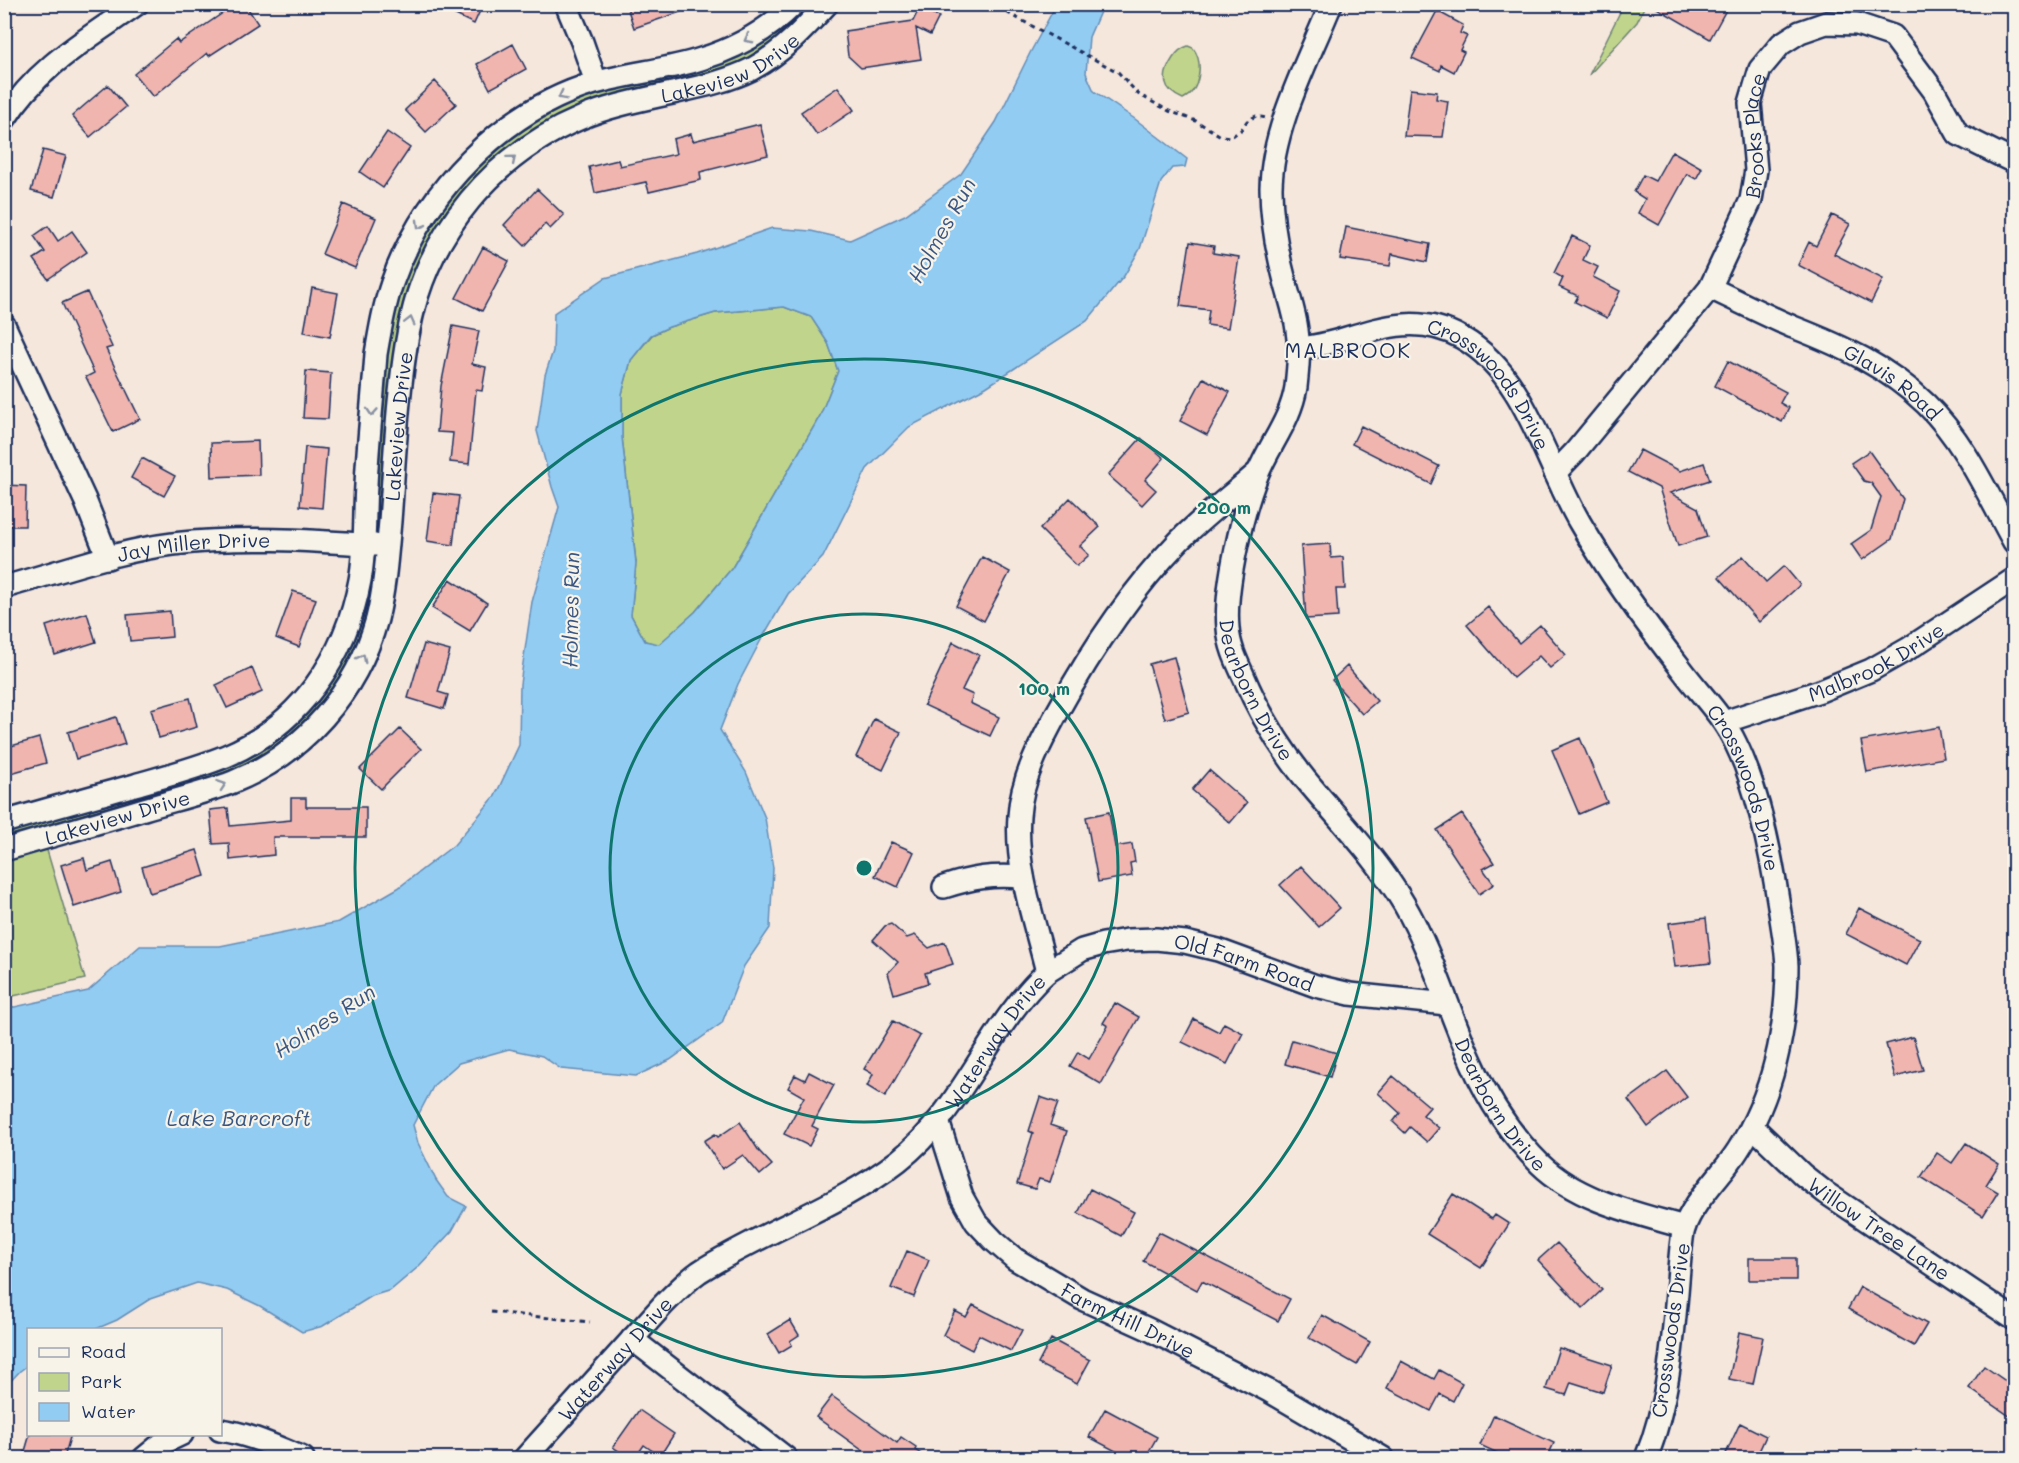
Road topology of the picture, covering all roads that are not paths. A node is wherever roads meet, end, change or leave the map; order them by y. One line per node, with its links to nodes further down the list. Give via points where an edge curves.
1 (137, 4): 7 (street, via 53,63 17,100)
2 (566, 4): 6 (street)
3 (794, 4): 6 (street, Lakeview Drive, one-way to 6, via 779,19 729,49 700,60)
4 (827, 4): 16 (street, Lakeview Drive, one-way to 4, via 409,324 433,257 471,199 521,152 582,117 749,70 792,42)
5 (1331, 4): 11 (street, Dearborn Drive, via 1282,123 1274,155 1274,220)
6 (596, 82): 15 (street, Lakeview Drive, one-way to 15, via 534,110 470,160 444,189 405,251 392,283 376,354)
7 (4, 120)
8 (2014, 162): 9 (street, Brooks Place, via 1958,134 1934,91 1893,36 1847,23 1826,23 1800,32 1780,44 1760,69 1750,103 1756,170 1751,200)
9 (1710, 288): 13 (street, Brooks Place); 14 (street, Glavis Road, via 1861,356 1902,383 1947,428)
10 (4, 325): 17 (street)
11 (1299, 349): 12 (street, Dearborn Drive, via 1295,393); 13 (street, Crosswoods Drive, via 1396,325 1440,327 1463,338 1499,370 1518,397)
12 (1258, 472): 23 (street, Waterway Drive, via 1151,571 1084,664 1047,730 1022,796 1018,841); 26 (street, Dearborn Drive, via 1233,567 1227,627 1231,649 1264,719 1287,754 1380,867 1405,906)
13 (1555, 473): 20 (street, Crosswoods Drive, via 1576,517 1610,571)
14 (2014, 542)
15 (363, 544): 16 (street, Jay Miller Drive); 17 (street, Jay Miller Drive, via 228,539 172,544); 21 (street, Lakeview Drive, via 361,578 339,649 311,692 284,721 258,739 188,770)
16 (388, 546): 22 (street, Lakeview Drive, one-way to 16, via 235,781 289,750 314,729 351,681 376,620)
17 (108, 558): 19 (street, Jay Miller Drive)
18 (2014, 579): 20 (street, Malbrook Drive, via 1870,670 1820,691)
19 (4, 587)
20 (1724, 722): 28 (street, Crosswoods Drive, via 1745,764 1764,827 1786,954 1786,988 1776,1062)
21 (4, 822)
22 (4, 850)
23 (1023, 877): 24 (street, via 994,875); 25 (street, Waterway Drive)
24 (944, 887)
25 (1047, 972): 26 (street, Old Farm Road, via 1082,950 1127,940 1156,939 1218,950 1316,986 1350,994); 27 (street, Waterway Drive, via 1014,1008)
26 (1448, 1004): 29 (street, Dearborn Drive, via 1490,1098 1544,1168 1607,1203)
27 (938, 1121): 31 (street, Waterway Drive, via 899,1161 863,1186 698,1273); 38 (street, Farm Hill Drive, via 966,1206 975,1222 1015,1259 1082,1299 1269,1390)
28 (1752, 1126): 29 (street, Crosswoods Drive); 30 (street, Willow Tree Lane, via 1826,1192)
29 (1684, 1227): 39 (street, Crosswoods Drive, via 1666,1383)
30 (2014, 1319)
31 (632, 1339): 36 (street, Waterway Drive); 37 (street)
32 (222, 1430): 35 (street)
33 (178, 1436): 34 (street)
34 (144, 1458)
35 (303, 1458)
36 (525, 1458)
37 (786, 1458)
38 (1383, 1458)
39 (1646, 1458)

